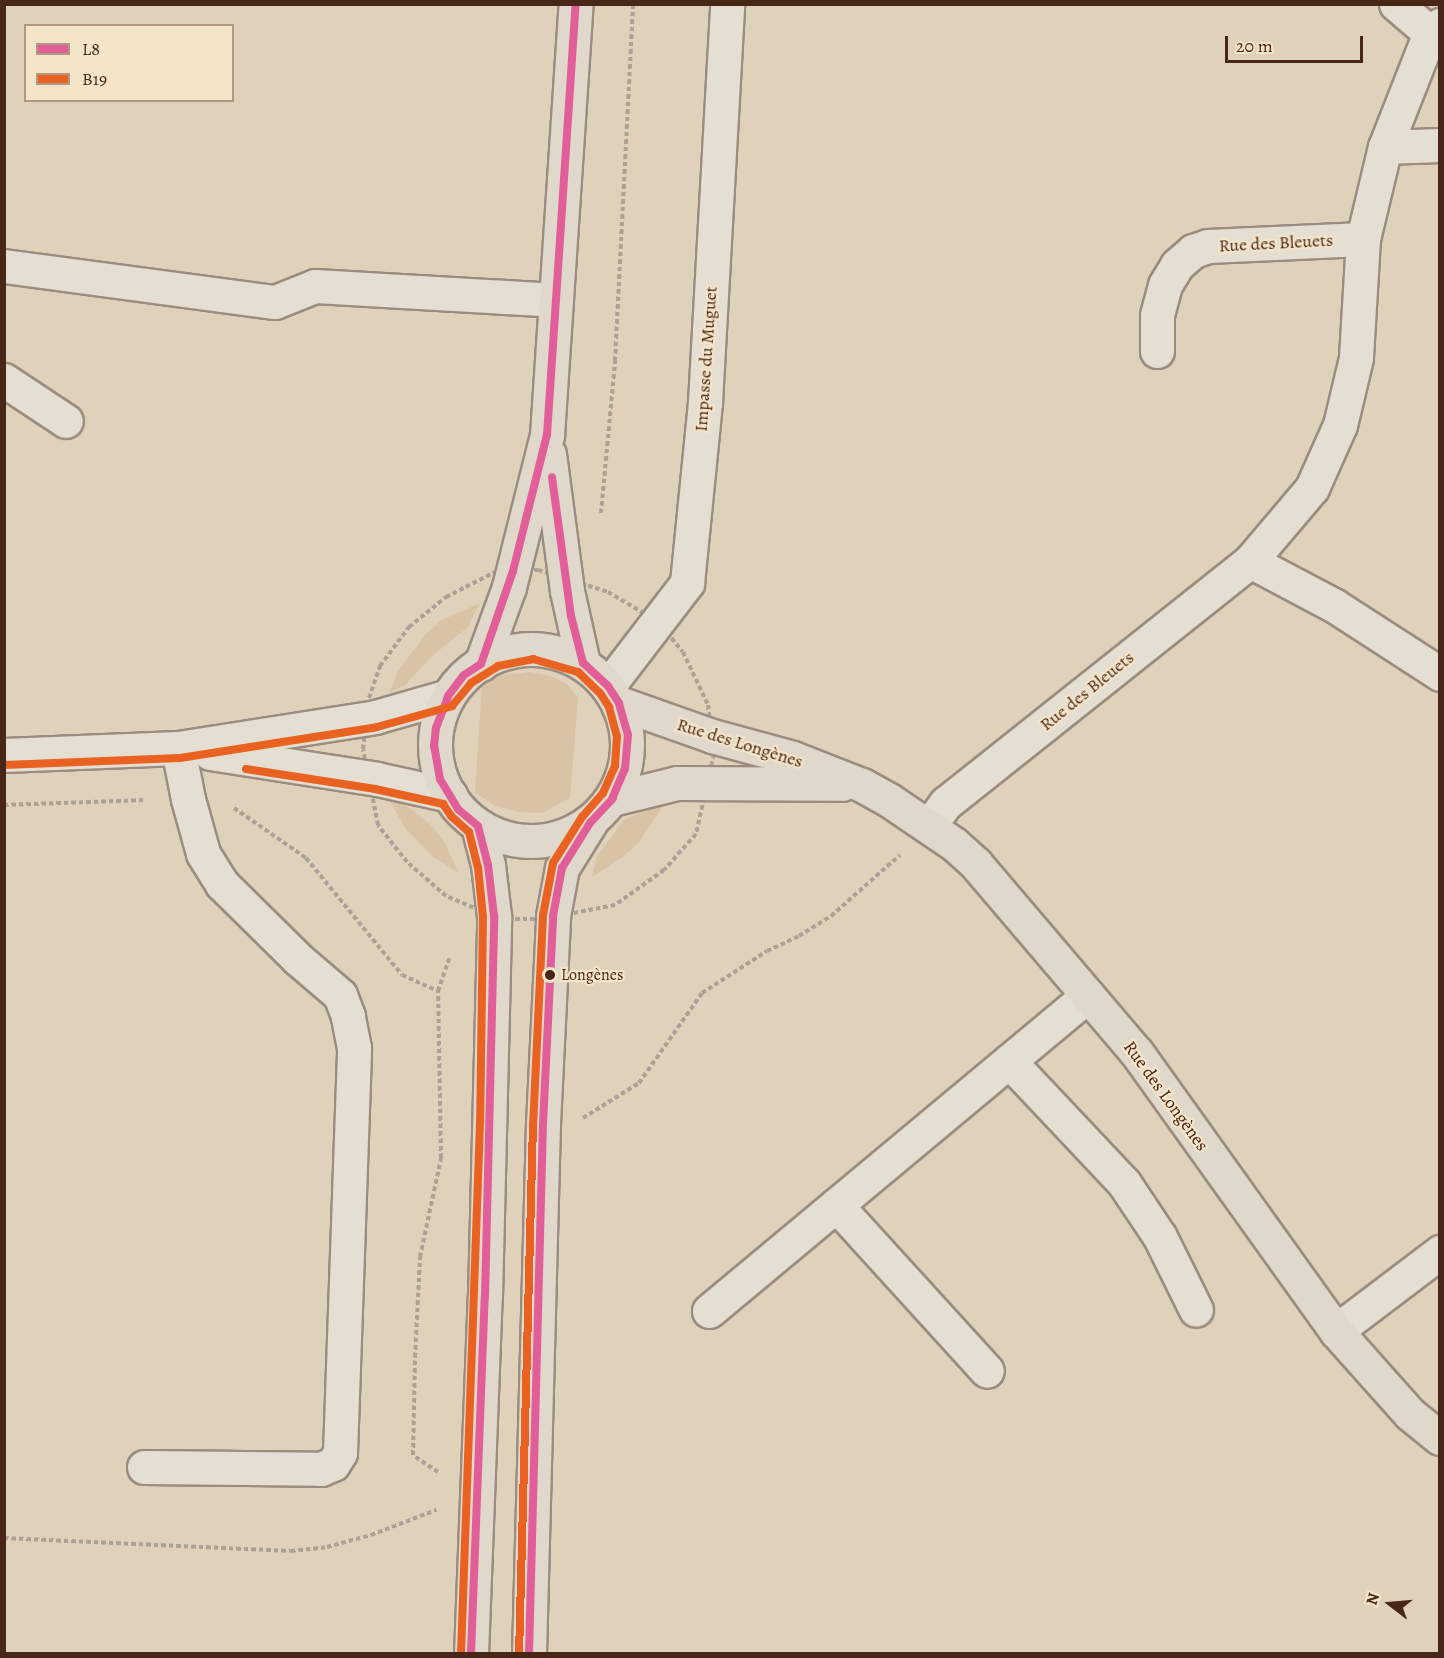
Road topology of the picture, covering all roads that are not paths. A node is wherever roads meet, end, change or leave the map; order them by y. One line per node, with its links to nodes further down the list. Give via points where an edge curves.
1 (576, 4): 9 (main road)
2 (727, 4): 18 (street, Impasse du Muguet, via 705,402 687,583 657,621)
3 (1396, 4): 4 (street, Rue des Bleuets)
4 (1435, 29): 6 (street, Rue des Bleuets)
5 (1440, 145): 6 (street)
6 (1385, 147): 7 (street, Rue des Bleuets)
7 (1363, 239): 10 (street, Rue des Bleuets, via 1208,246 1193,251 1177,265 1165,285 1157,315); 14 (street, Rue des Bleuets, via 1356,358 1340,424 1312,488)
8 (4, 266): 9 (street, via 275,302 315,286)
9 (556, 300): 13 (main road)
10 (1157, 351)
11 (4, 380): 12 (street)
12 (66, 421)
13 (547, 435): 15 (main road, via 565,579); 16 (main road, via 513,571)
14 (1250, 561): 17 (street, via 1335,606); 27 (street, Rue des Bleuets, via 946,803)
15 (584, 663): 16 (main road, via 534,648 494,656); 18 (main road)
16 (481, 664): 19 (main road, via 464,675)
17 (1440, 674)
18 (613, 695): 22 (main road, Rue des Longènes, via 712,736 792,758); 24 (main road, via 628,735 625,770)
19 (448, 696): 20 (street, via 367,719); 23 (main road, via 434,746 440,779)
20 (178, 748): 21 (street); 23 (street, via 368,777); 37 (street, via 203,853 222,884 340,995 348,1016 354,1048 340,1453 333,1464 321,1469)
21 (4, 755)
22 (862, 784): 24 (main road, Rue des Longènes, via 677,783); 27 (main road, Rue des Longènes)
23 (450, 795): 26 (main road, via 458,809)
24 (612, 799): 25 (main road)
25 (590, 823): 26 (main road, via 552,840 508,840); 39 (main road, via 562,868 553,916 543,1124)
26 (478, 826): 38 (main road, via 488,865 494,916)
27 (929, 826): 28 (main road, Rue des Longènes, via 976,864)
28 (1088, 995): 29 (street); 34 (main road, Rue des Longènes, via 1137,1053)
29 (1009, 1061): 30 (street); 32 (street, via 1124,1183 1160,1237)
30 (836, 1205): 33 (street); 35 (street)
31 (1440, 1252): 34 (street)
32 (1196, 1310)
33 (709, 1311)
34 (1336, 1331): 36 (main road, Rue des Longènes, via 1410,1414)
35 (987, 1371)
36 (1440, 1438)
37 (144, 1467)
38 (471, 1653)
39 (530, 1653)

